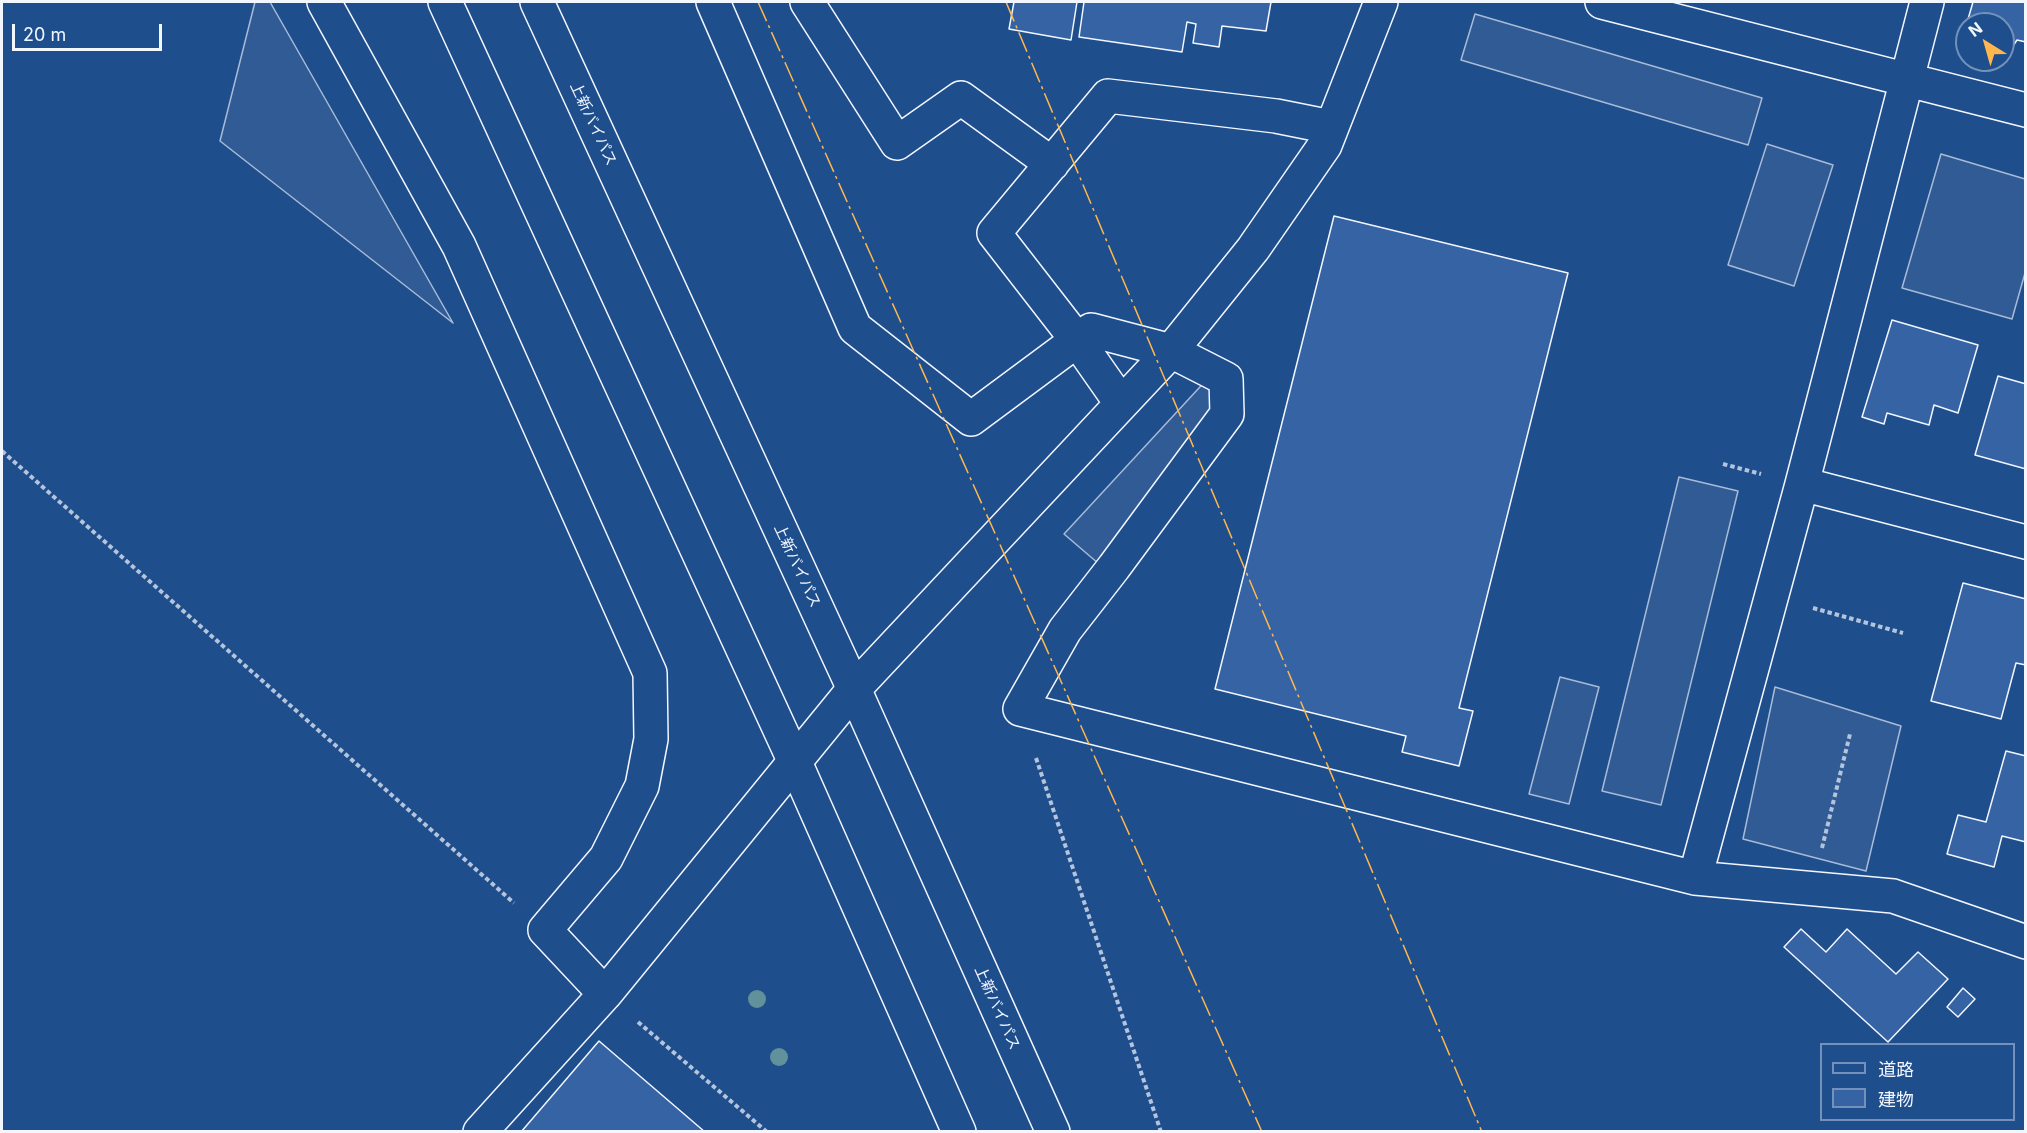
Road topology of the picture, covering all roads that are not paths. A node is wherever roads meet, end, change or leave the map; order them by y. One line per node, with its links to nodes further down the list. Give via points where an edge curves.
1 (324, 2): 22 (main road, via 459,246 650,672 651,739 642,786 606,858 545,930)
2 (445, 2): 19 (main road)
3 (537, 2): 18 (main road, 上新バイパス)
4 (713, 2): 13 (main road, via 855,328 971,419)
5 (807, 2): 12 (main road, via 897,143 961,98)
6 (1381, 2): 11 (main road)
7 (1602, 2): 9 (main road)
8 (1927, 2): 9 (main road)
9 (1907, 79): 10 (main road); 16 (main road)
10 (2025, 110)
11 (1331, 127): 12 (main road, via 1276,116 1108,96); 14 (main road, via 1325,145 1253,249)
12 (1052, 164): 13 (main road, via 994,233)
13 (1077, 340): 14 (main road, via 1091,330); 15 (main road)
14 (1171, 351): 15 (main road); 20 (main road, via 1226,379 1227,414 1065,630 1020,709)
15 (1121, 403): 18 (main road)
16 (1802, 484): 17 (main road); 20 (main road)
17 (2025, 542)
18 (854, 689): 19 (main road); 25 (main road, 上新バイパス)
19 (794, 760): 22 (main road); 24 (main road)
20 (1695, 878): 21 (main road, via 1893,896)
21 (2025, 942)
22 (605, 994): 23 (main road)
23 (480, 1131)
24 (958, 1131)
25 (1053, 1131)

